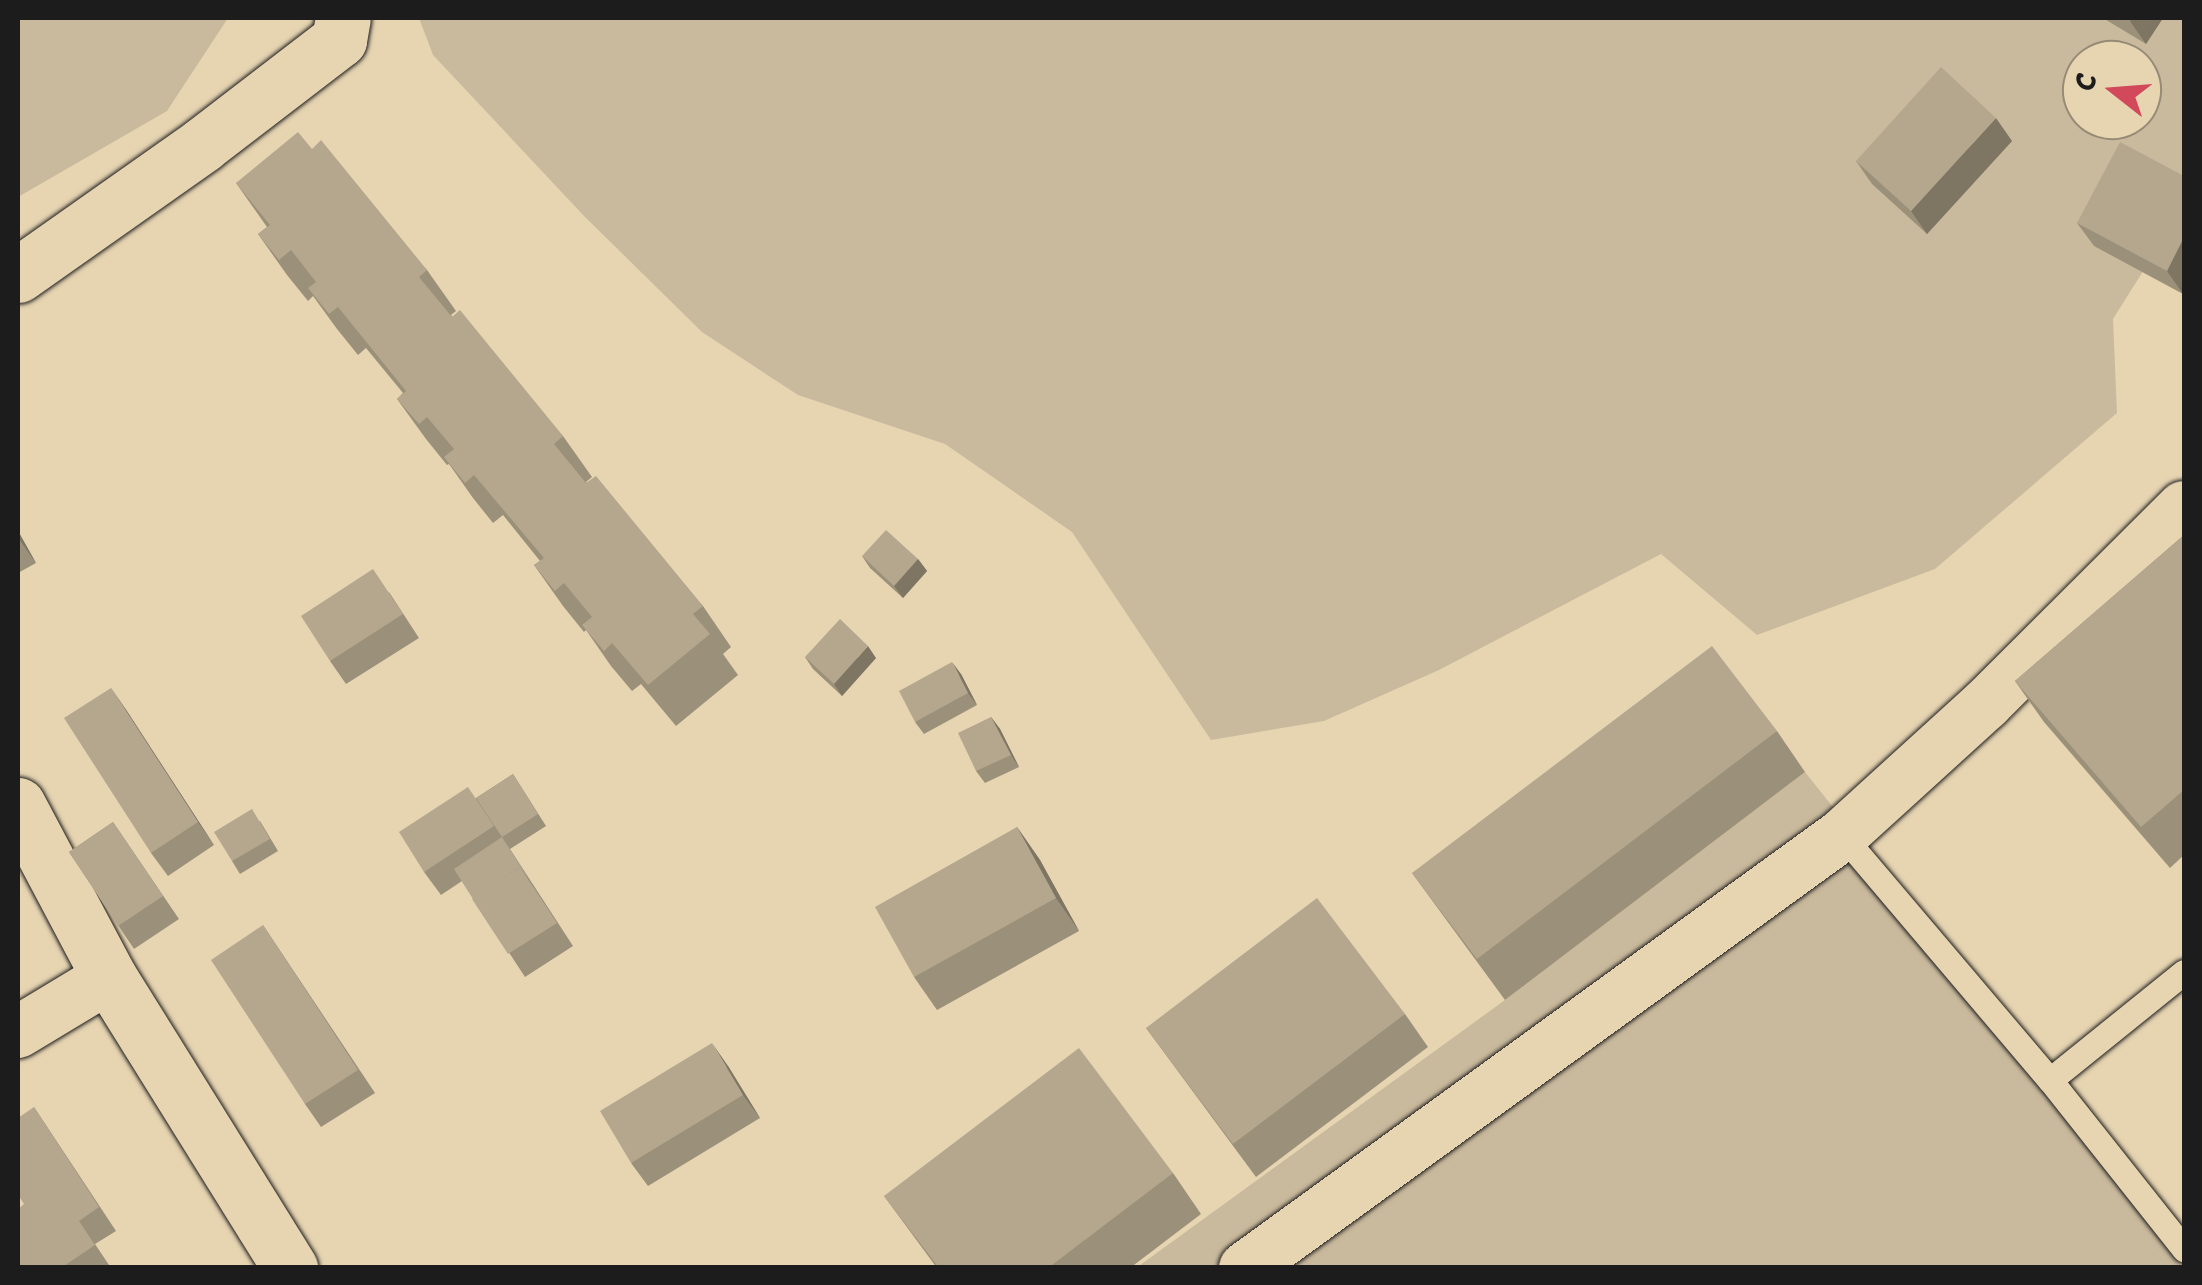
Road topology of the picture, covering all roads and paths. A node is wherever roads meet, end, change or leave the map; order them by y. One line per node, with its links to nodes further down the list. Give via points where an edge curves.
1 (343, 18): 2 (street, via 338,40)
2 (18, 275)
3 (2184, 507): 5 (street, via 1986,704)
4 (18, 804): 7 (street)
5 (1842, 835): 9 (lane); 12 (street)
6 (2184, 972): 9 (lane)
7 (110, 977): 8 (street); 11 (street)
8 (18, 1032)
9 (2050, 1080): 10 (lane)
10 (2184, 1250)
11 (290, 1268)
12 (1245, 1268)

